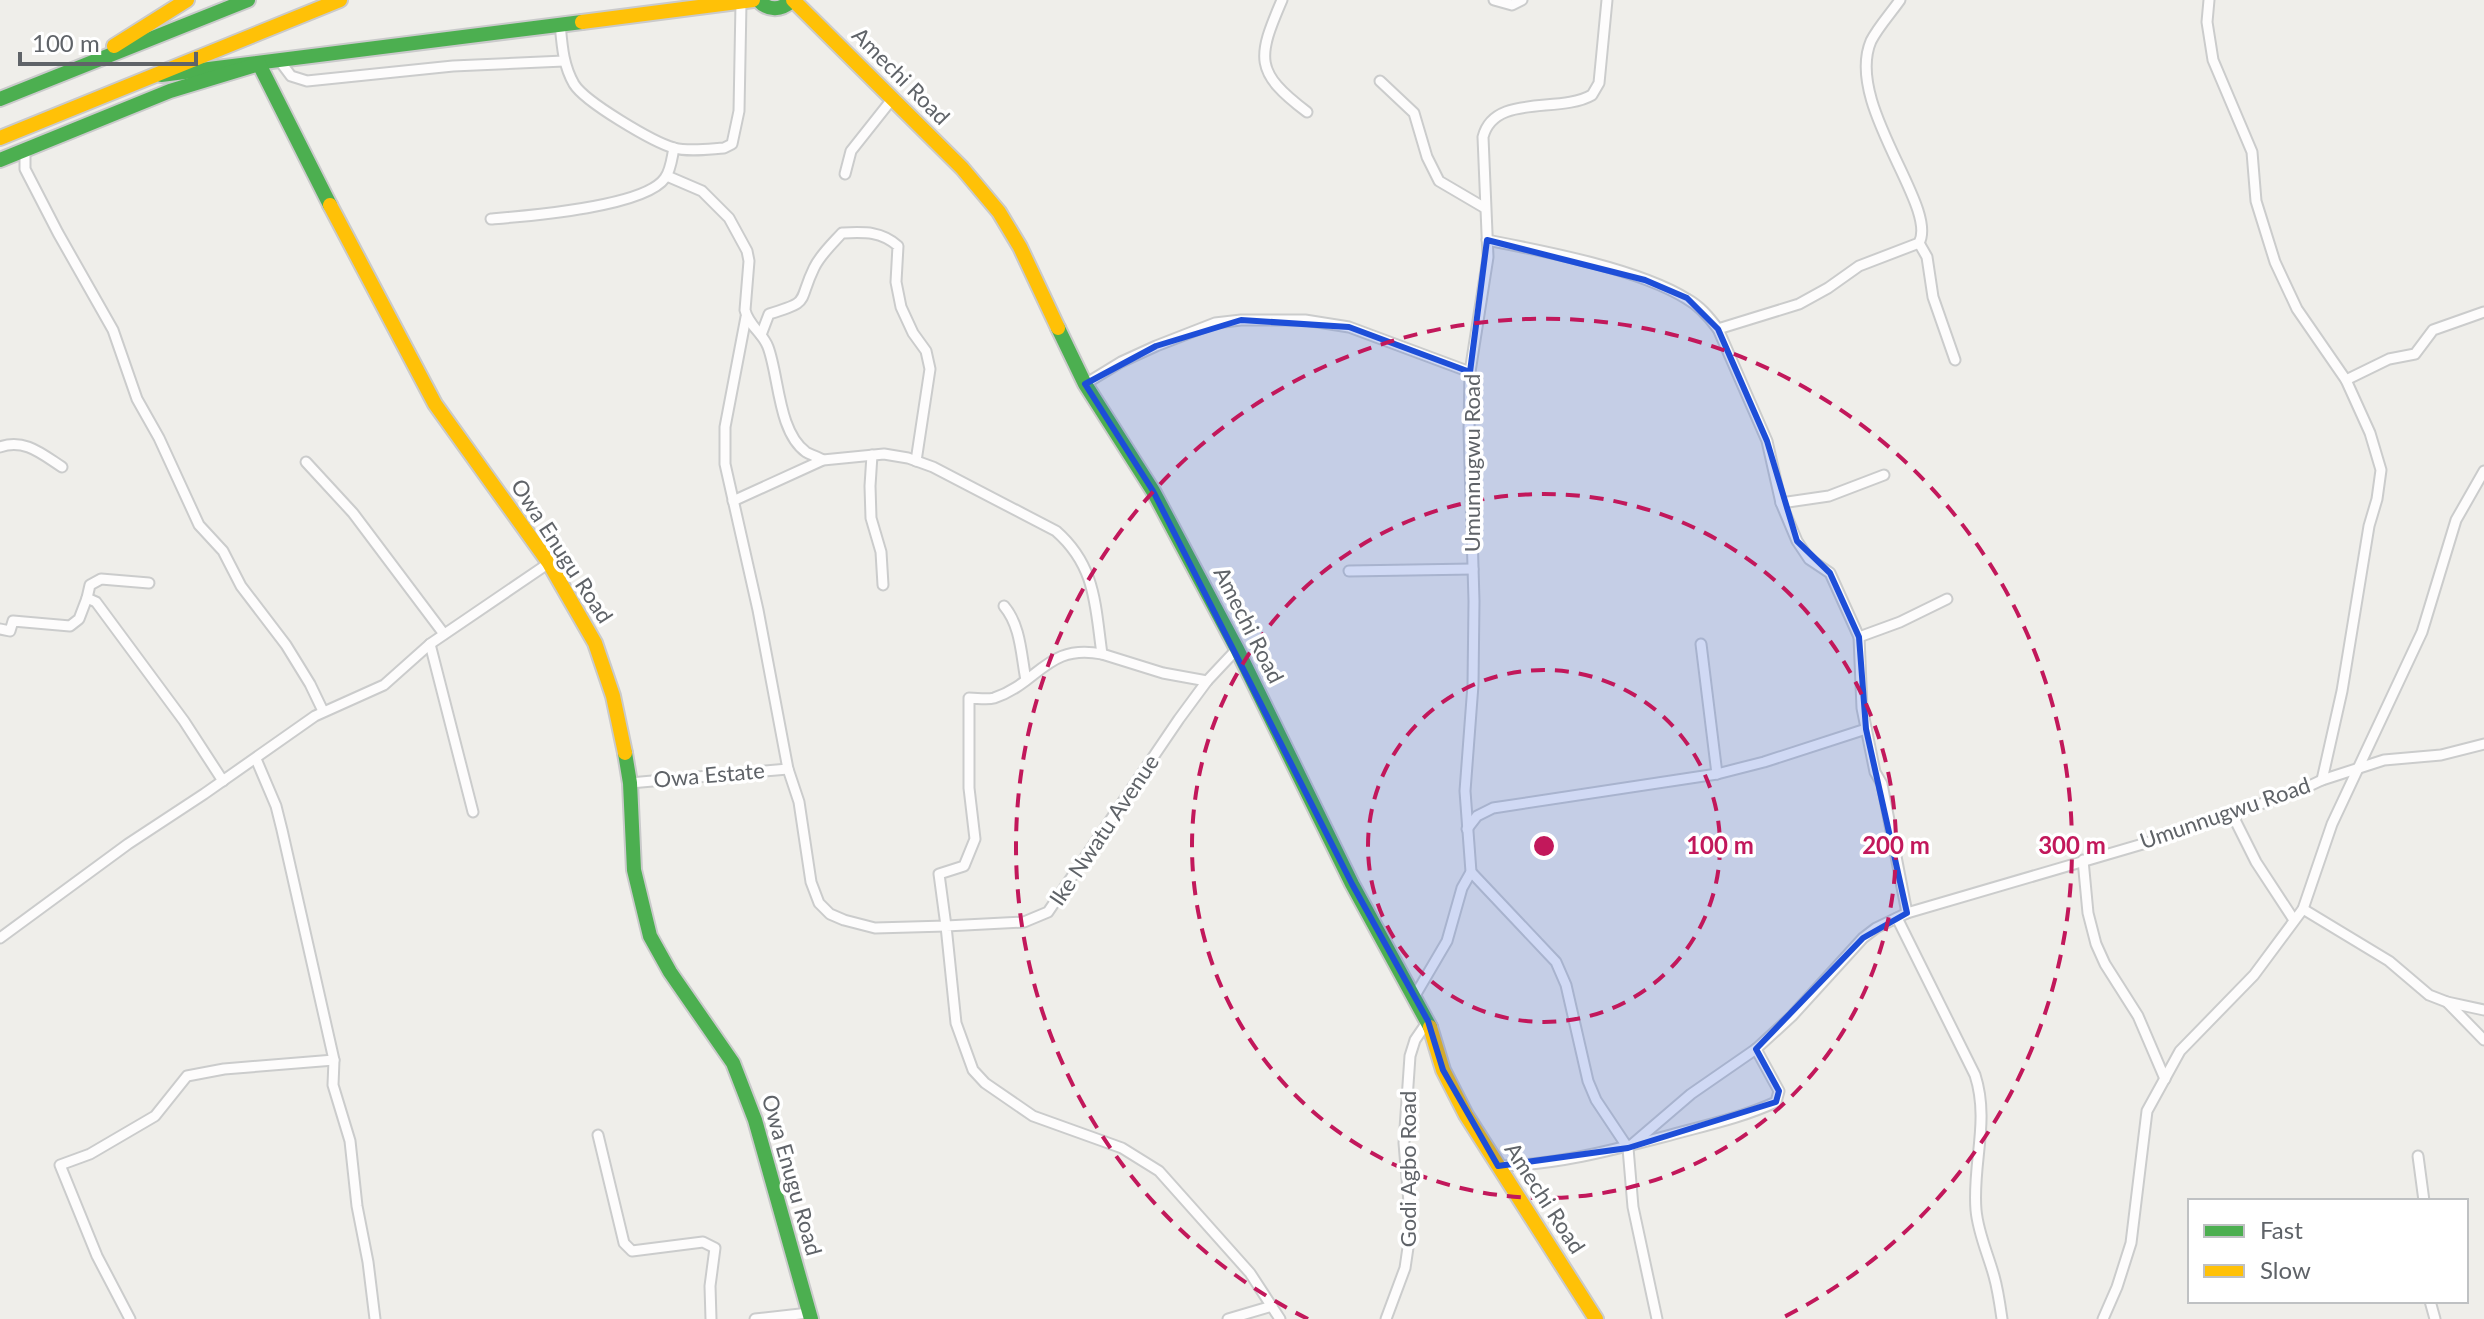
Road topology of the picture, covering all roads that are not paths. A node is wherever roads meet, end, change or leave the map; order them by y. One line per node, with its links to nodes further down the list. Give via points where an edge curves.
1 (248, 0): 16 (main road)
2 (340, 0): 17 (main road)
3 (793, 0): 10 (main road, via 777,10); 19 (main road, Amechi Road)
4 (1282, 0): 21 (street, via 1262,54 1271,79)
5 (1494, 0): 6 (street, via 1512,5)
6 (1522, 0)
7 (1607, 0): 28 (street, Umunnugwu Road, via 1599,83 1592,95 1558,106 1506,111 1486,127)
8 (1900, 0): 31 (street, via 1872,40 1867,71 1881,130 1919,214)
9 (2209, 0): 38 (street, via 2210,47 2252,152 2256,201 2275,262 2297,309)
10 (751, 1): 12 (main road); 23 (street, via 732,144)
11 (177, 2): 16 (main road)
12 (560, 23): 13 (main road); 14 (street)
13 (279, 60): 14 (street, via 291,76 307,81); 15 (main road)
14 (564, 61): 23 (street, via 576,88 593,105)
15 (259, 64): 17 (main road); 24 (main road, via 170,91); 50 (main road, Owa Enugu Road, via 435,404)
16 (82, 67): 20 (main road)
17 (161, 75): 22 (main road)
18 (1380, 81): 28 (street, via 1414,113 1439,181)
19 (893, 98): 26 (street, via 851,151); 39 (main road, Amechi Road, via 999,212)
20 (0, 99)
21 (1307, 112)
22 (0, 138)
23 (674, 148): 27 (street)
24 (25, 149): 25 (main road); 67 (street, via 25,169 113,330 137,399 199,525 223,551 241,586 286,645)
25 (0, 160)
26 (845, 174)
27 (667, 176): 29 (street, via 653,188 624,198); 33 (street, Ike Nwatu Avenue, via 702,191 740,237 749,261)
28 (1485, 208): 30 (street, Umunnugwu Road)
29 (491, 219)
30 (1487, 240): 34 (street, via 1645,280 1687,298); 37 (street, Umunnugwu Road, via 1487,274)
31 (1919, 243): 34 (street, via 1859,266 1799,304); 36 (street)
32 (2484, 312): 38 (street, via 2433,330 2415,354 2389,359)
33 (746, 317): 35 (street); 48 (street, Ike Nwatu Avenue, via 724,446)
34 (1718, 329): 49 (street, via 1767,441)
35 (761, 335): 42 (street, via 794,437 806,452); 43 (street, via 769,314 792,309 806,295 814,267 842,233 885,235 898,246 901,307 926,351 930,369)
36 (1955, 360)
37 (1470, 372): 39 (street, via 1349,327 1305,320 1241,320 1215,323 1156,346); 51 (street, Umunnugwu Road)
38 (2346, 380): 74 (street, via 2381,470)
39 (1085, 384): 63 (main road, Amechi Road, via 1153,491)
40 (0, 447): 45 (street, via 32,447)
41 (872, 455): 42 (street); 43 (street); 54 (street, via 871,518)
42 (823, 460): 48 (street)
43 (916, 461): 64 (street, via 1056,531 1070,543 1091,583)
44 (306, 462): 59 (street, via 353,513)
45 (62, 467)
46 (2484, 471): 72 (street, via 2456,520 2422,632)
47 (1884, 475): 49 (street, via 1829,496)
48 (733, 501): 71 (street, Ike Nwatu Avenue)
49 (1781, 503): 60 (street, via 1809,559 1830,573)
50 (549, 563): 59 (street); 76 (main road, Owa Enugu Road, via 602,659)
51 (1473, 569): 52 (street); 79 (street, Umunnugwu Road)
52 (1349, 571)
53 (149, 583): 56 (street, via 101,579 90,585)
54 (883, 585)
55 (1947, 599): 60 (street)
56 (92, 600): 58 (street, via 70,626 13,621 10,631); 75 (street)
57 (1004, 606): 65 (street, via 1018,634)
58 (0, 629)
59 (444, 634): 61 (street)
60 (1859, 637): 68 (street)
61 (430, 644): 67 (street, via 384,685); 77 (street)
62 (1701, 644): 73 (street)
63 (1237, 649): 66 (street, Ike Nwatu Avenue); 87 (main road, Amechi Road)
64 (1102, 654): 65 (street, via 1067,654); 66 (street)
65 (1026, 680): 85 (street, via 994,698 969,698 975,839 964,866 939,874)
66 (1207, 681): 85 (street, Ike Nwatu Avenue, via 1048,912 1024,922)
67 (323, 711): 70 (street)
68 (1866, 729): 73 (street); 83 (street, via 1882,784)
69 (2484, 744): 72 (street, Umunnugwu Road, via 2441,755 2384,760)
70 (256, 759): 75 (street); 93 (street, via 276,806)
71 (788, 769): 76 (street, Owa Estate); 85 (street, Ike Nwatu Avenue, via 799,802 811,882 830,914 875,928)
72 (2360, 769): 74 (street, Umunnugwu Road); 82 (street, via 2332,824)
73 (1717, 774): 79 (street, via 1493,808)
74 (2322, 780): 78 (street, Umunnugwu Road)
75 (223, 781): 86 (street)
76 (630, 783): 101 (main road, Owa Enugu Road, via 634,870 650,936 739,1077)
77 (473, 812)
78 (2232, 814): 80 (street, Umunnugwu Road); 84 (street)
79 (1467, 829): 81 (street, Umunnugwu Road)
80 (2083, 860): 83 (street, Umunnugwu Road); 94 (street, via 2096,944 2138,1016)
81 (1471, 872): 87 (street, Umunnugwu Road, via 1447,941); 96 (street, via 1556,962 1588,1081)
82 (2303, 909): 84 (street); 88 (street)
83 (1902, 915): 92 (street, Umunnugwu Road, via 1863,938); 111 (street, via 1982,1095 1976,1212)
84 (2294, 920): 94 (street, via 2254,975 2180,1051)
85 (946, 926): 100 (street, via 956,1023 973,1070 1033,1116 1122,1148 1159,1171 1250,1273)
86 (0, 938)
87 (1413, 999): 90 (main road, Amechi Road)
88 (2447, 1002): 89 (street); 91 (street)
89 (2484, 1010)
90 (1428, 1021): 98 (main road, Amechi Road, via 1443,1070); 108 (street, Godi Agbo Road, via 1410,1056 1404,1143 1411,1227 1405,1268)
91 (2484, 1040)
92 (1756, 1049): 96 (street, Umunnugwu Road, via 1691,1094); 96 (street, via 1779,1091 1776,1102)
93 (334, 1060): 102 (street, via 187,1076 155,1116 60,1165); 103 (street, via 333,1085 350,1141)
94 (2165, 1079): 112 (street, via 2147,1111 2131,1243)
95 (598, 1135): 104 (street, via 624,1243 632,1251 703,1242 715,1248)
96 (1628, 1148): 98 (street); 110 (street, via 1633,1207)
97 (2418, 1156): 99 (street)
98 (1498, 1166): 109 (main road, Amechi Road)
99 (2424, 1199)
100 (1272, 1306): 106 (street); 107 (street)
101 (810, 1316): 105 (street)
102 (130, 1319)
103 (375, 1319)
104 (711, 1319)
105 (755, 1319)
106 (1228, 1319)
107 (1280, 1319)
108 (1386, 1319)
109 (1596, 1319)
110 (1657, 1319)
111 (2002, 1319)
112 (2103, 1319)

